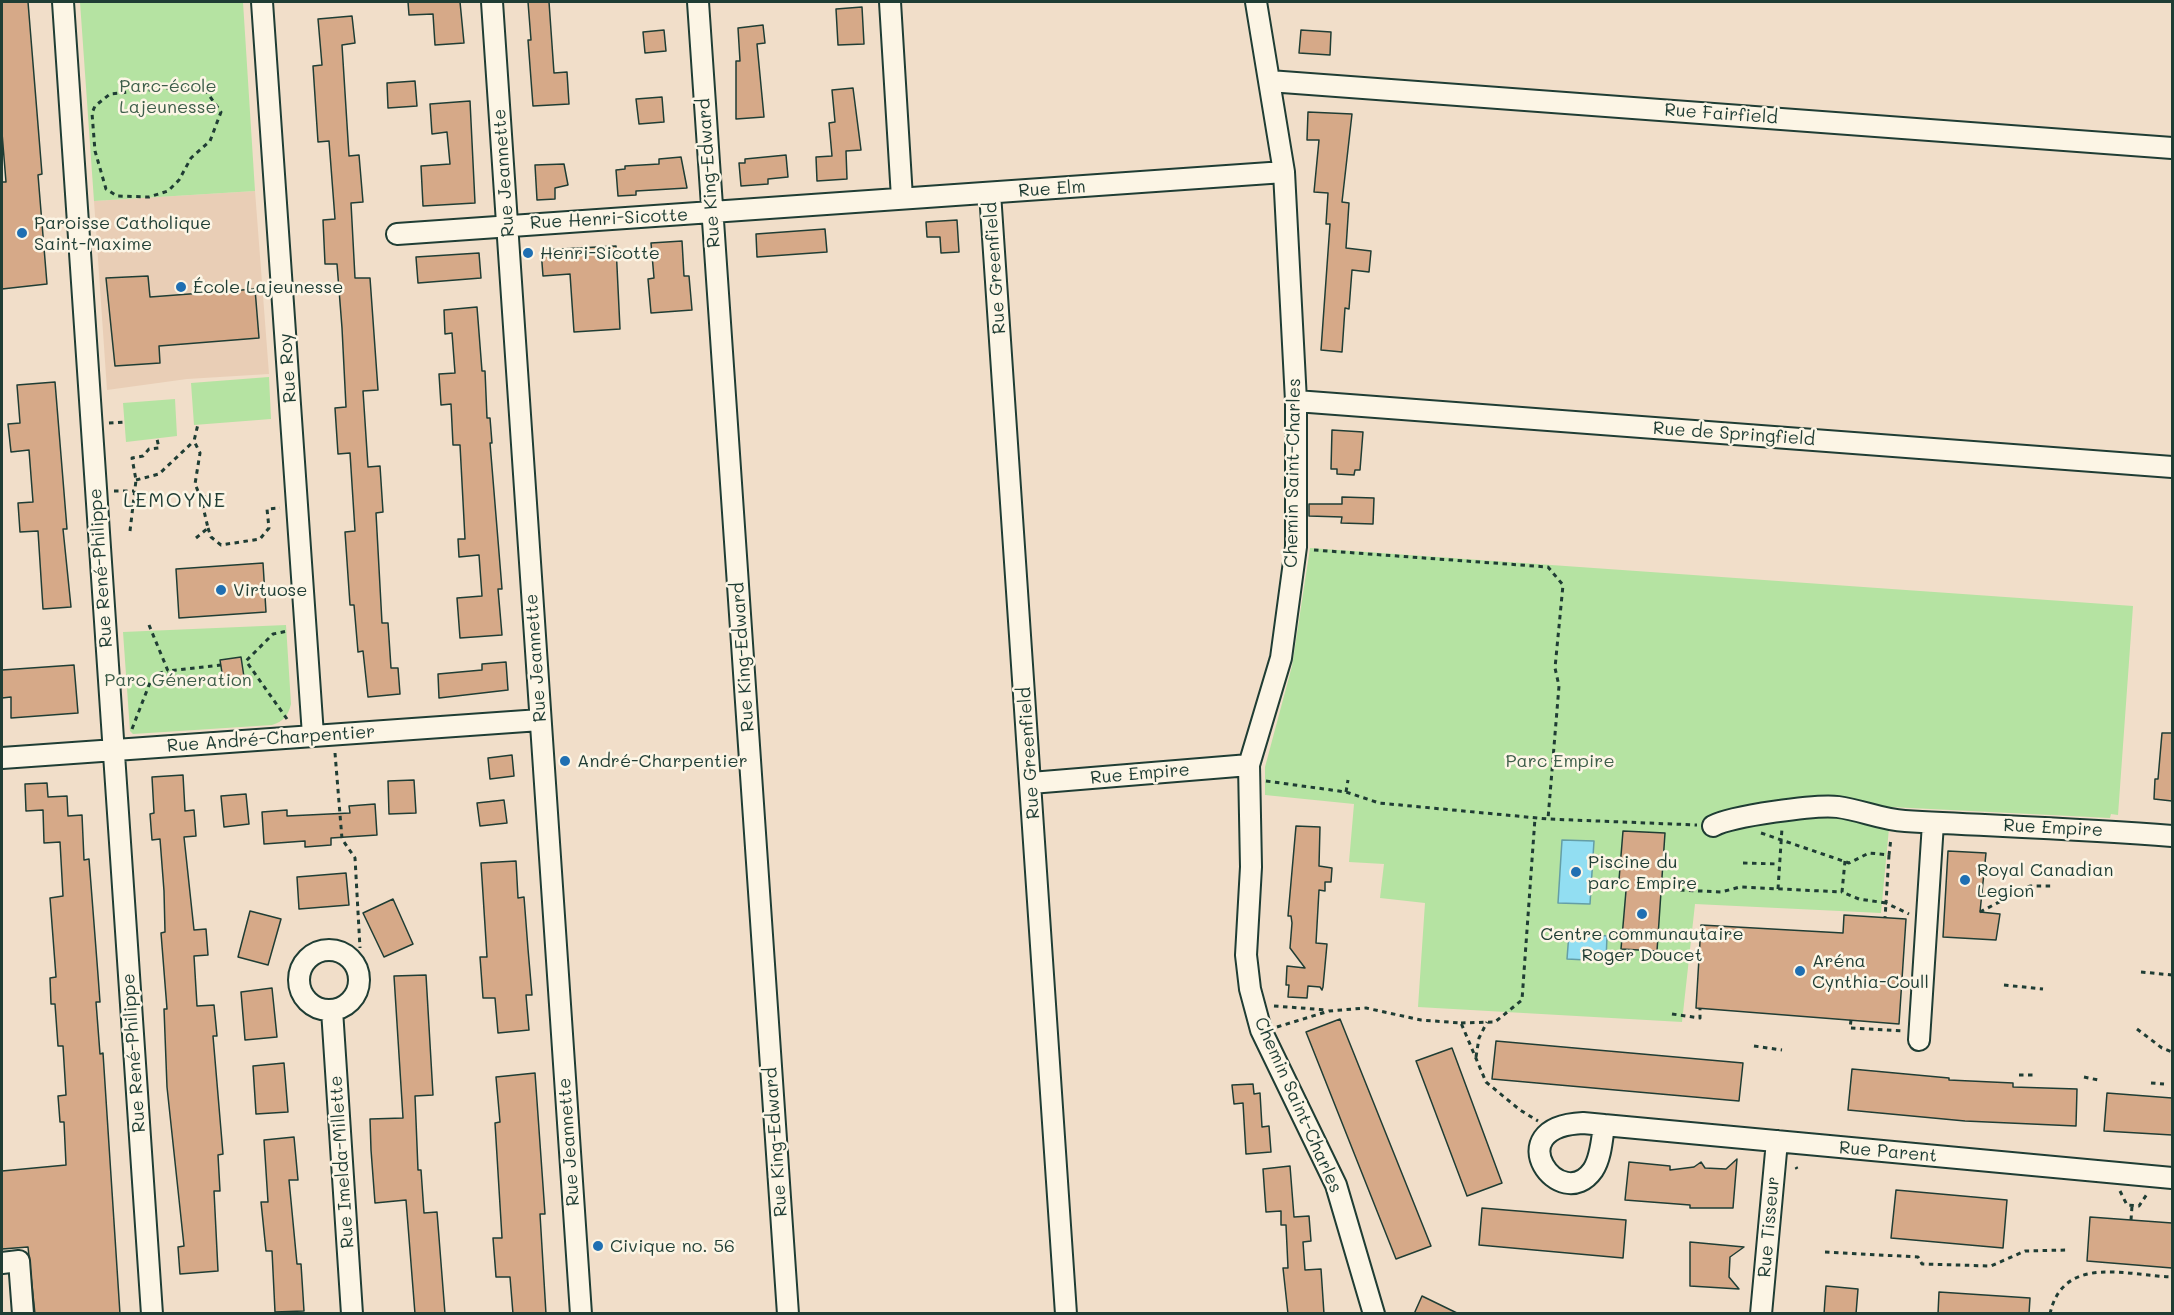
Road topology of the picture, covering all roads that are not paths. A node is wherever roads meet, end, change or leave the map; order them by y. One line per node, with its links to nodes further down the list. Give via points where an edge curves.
1 (63, 2): 19 (street, Rue René-Philippe)
2 (262, 2): 18 (street, Rue Roy)
3 (492, 2): 13 (street, Rue Jeannette)
4 (698, 2): 12 (street, Rue King-Edward)
5 (890, 2): 11 (street)
6 (1256, 2): 7 (street, Chemin Saint-Charles)
7 (1269, 81): 8 (street, Rue Fairfield); 9 (street, Chemin Saint-Charles)
8 (2172, 148)
9 (1284, 172): 10 (street, Rue Elm); 15 (street, Chemin Saint-Charles)
10 (990, 193): 11 (street, Rue Elm); 22 (street, Rue Greenfield)
11 (902, 198): 12 (street, Rue Elm)
12 (712, 213): 13 (street, Rue Henri-Sicotte); 36 (street, Rue King-Edward)
13 (507, 225): 14 (street, Rue Henri-Sicotte); 17 (street, Rue Jeannette)
14 (397, 234)
15 (1296, 401): 16 (street, Rue de Springfield); 21 (street, Chemin Saint-Charles, via 1296,547 1281,658)
16 (2172, 467)
17 (540, 720): 18 (street, Rue André-Charpentier); 35 (street, Rue Jeannette)
18 (313, 735): 19 (street, Rue André-Charpentier)
19 (113, 751): 20 (street, Rue André-Charpentier); 33 (street, Rue René-Philippe)
20 (2, 758)
21 (1249, 765): 22 (street, Rue Empire); 38 (street, Chemin Saint-Charles, via 1251,867 1246,955 1250,989 1261,1030 1336,1185)
22 (1031, 783): 37 (street, Rue Greenfield)
23 (1720, 823): 24 (street, Rue Empire, via 1837,806 1892,820)
24 (1933, 823): 25 (street, Rue Empire); 27 (street)
25 (2172, 836)
26 (332, 1010): 34 (street, Rue Imelda-Millette)
27 (1919, 1036)
28 (1605, 1125): 28 (street, Rue Parent, via 1594,1169 1573,1183 1552,1178 1540,1158 1539,1144 1548,1132 1563,1124); 29 (street, Rue Parent)
29 (1777, 1141): 30 (street, Rue Parent); 39 (street, Rue Tisseur)
30 (2172, 1178)
31 (2, 1263): 32 (street, via 19,1261)
32 (23, 1314)
33 (152, 1314)
34 (352, 1314)
35 (581, 1314)
36 (788, 1314)
37 (1066, 1314)
38 (1374, 1314)
39 (1761, 1314)

